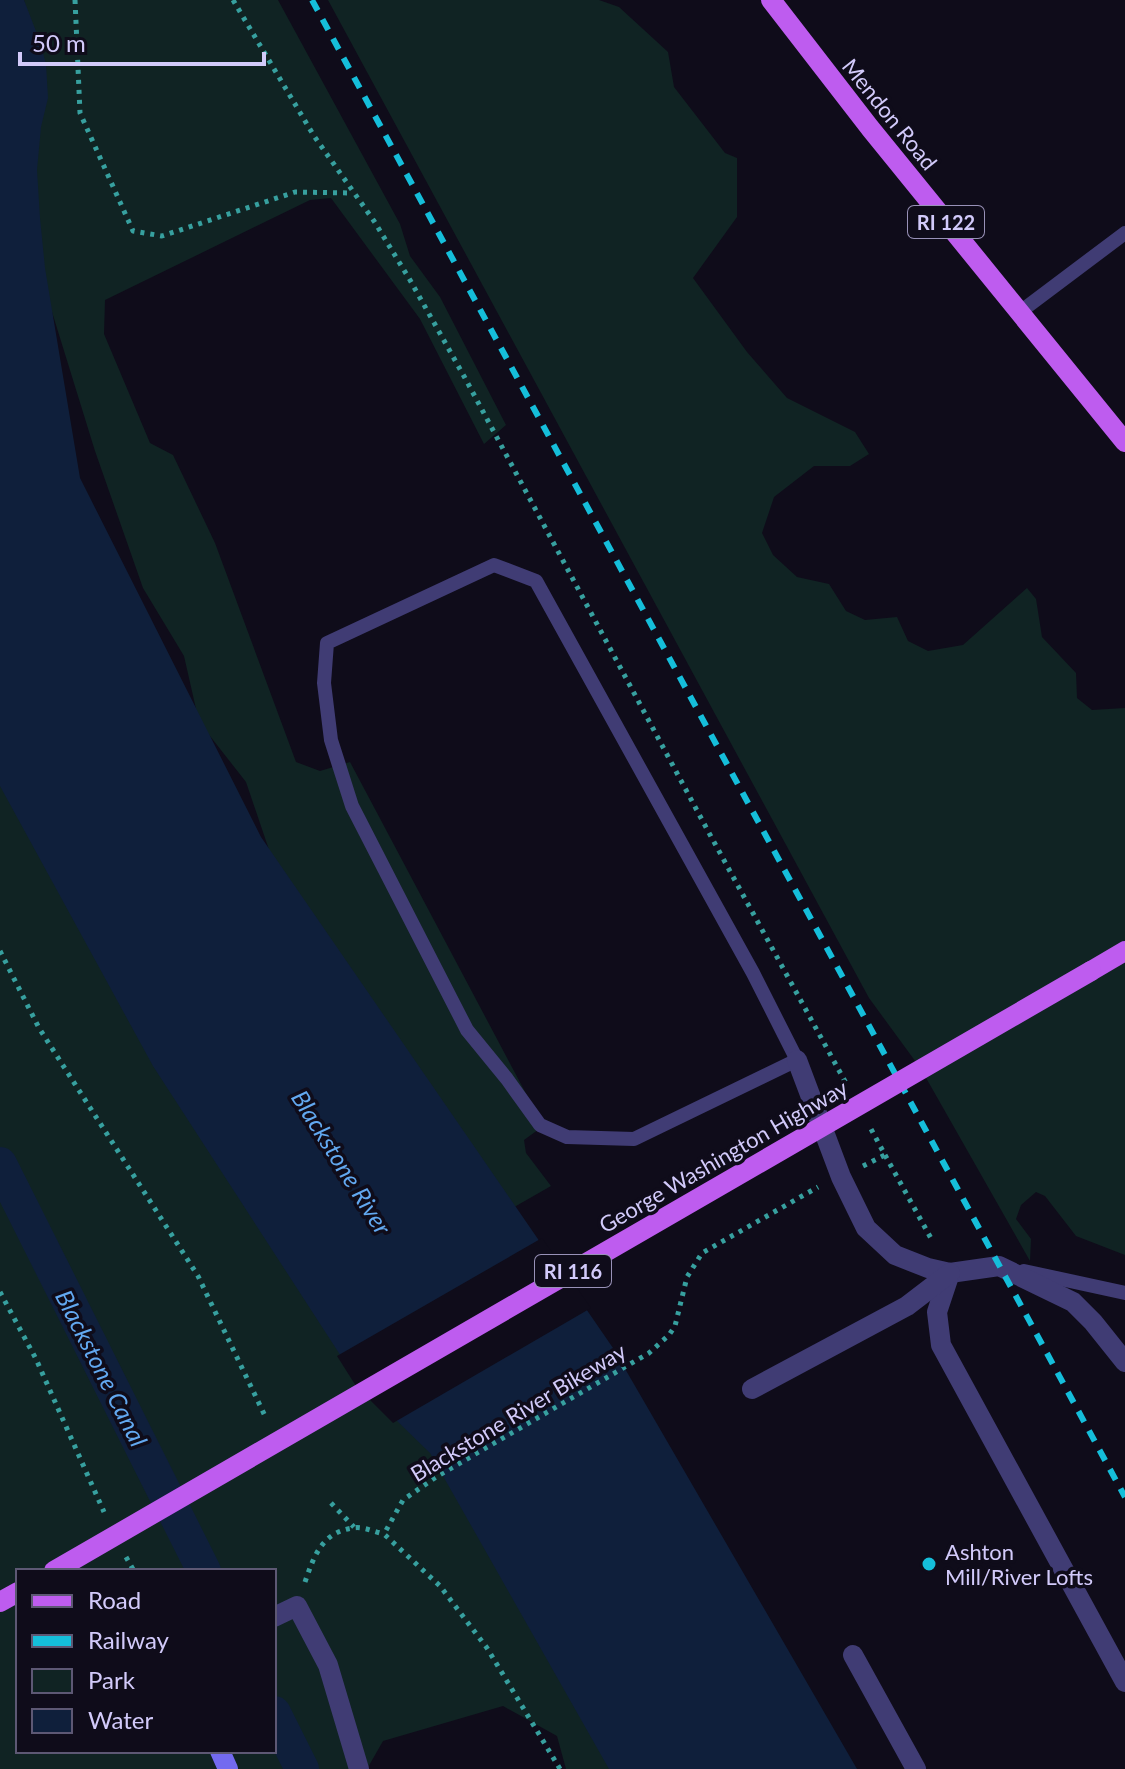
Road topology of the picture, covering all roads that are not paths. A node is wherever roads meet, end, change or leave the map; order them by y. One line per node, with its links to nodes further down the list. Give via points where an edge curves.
1 (771, 0): 3 (main road, Mendon Road / RI 122)
2 (1125, 233): 3 (lane)
3 (1020, 312): 4 (main road, Mendon Road / RI 122)
4 (1125, 442)
5 (1125, 951): 12 (main road, George Washington Highway / RI 116, bridge)
6 (797, 1060): 6 (lane, via 536,581 494,565 327,643 324,683 331,740 352,806 467,1030 540,1125 567,1137 634,1139); 8 (street, via 866,1228 895,1255)
7 (999, 1266): 8 (street); 9 (lane); 10 (street, via 1073,1302)
8 (950, 1273): 11 (street, via 907,1306); 15 (street, via 937,1312 941,1345)
9 (1125, 1293)
10 (1125, 1362)
11 (752, 1389)
12 (57, 1569)
13 (276, 1616): 16 (street, via 297,1606 328,1665)
14 (853, 1655): 17 (street)
15 (1125, 1682)
16 (359, 1769)
17 (916, 1769)

